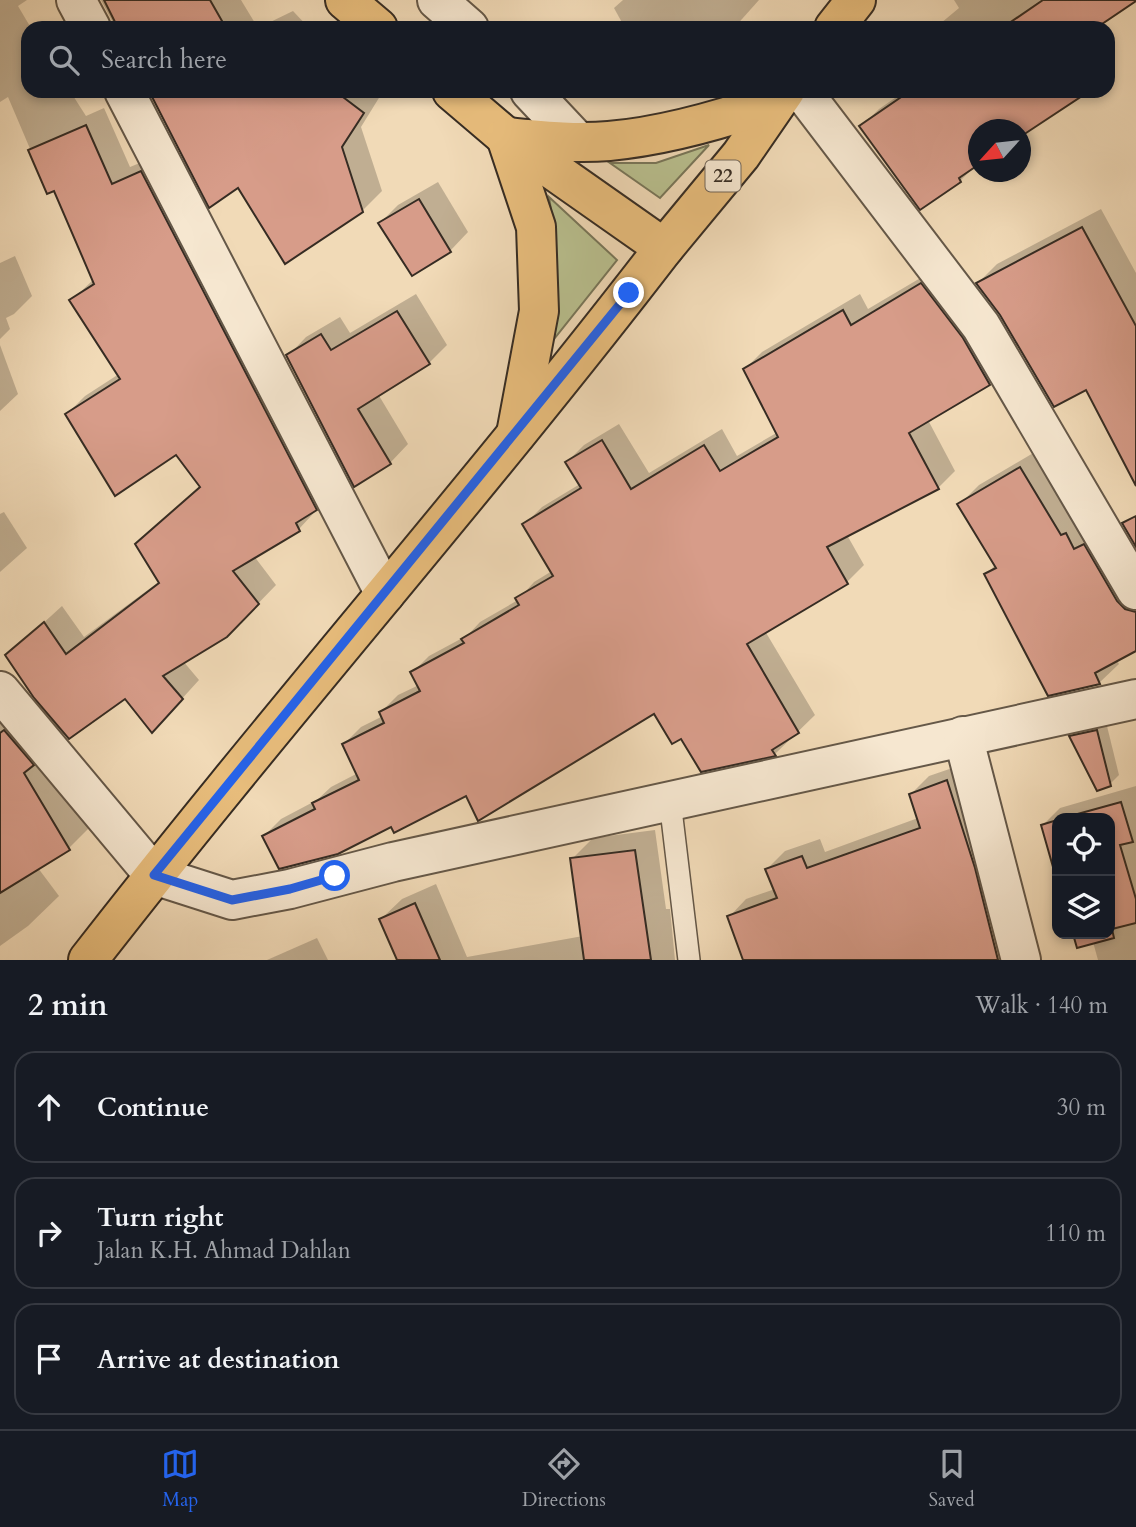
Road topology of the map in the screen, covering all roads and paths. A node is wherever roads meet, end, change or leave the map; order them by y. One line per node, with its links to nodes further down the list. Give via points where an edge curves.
1 (76, 0): 5 (street)
2 (345, 0): 6 (main road)
3 (437, 0): 7 (street)
4 (856, 0): 8 (main road)
5 (87, 21)
6 (370, 21)
7 (461, 21)
8 (840, 21)
9 (128, 98): 20 (street)
10 (460, 98): 15 (main road)
11 (537, 98): 16 (street)
12 (778, 98): 16 (main road, via 734,116 682,128 608,141)
13 (785, 98): 17 (main road, 22)
14 (791, 98): 19 (street, via 981,326)
15 (506, 137): 16 (main road); 17 (main road); 18 (main road, via 536,227 539,311)
16 (577, 141)
17 (664, 248): 18 (main road)
18 (516, 434): 20 (main road)
19 (1136, 590)
20 (385, 594): 25 (main road)
21 (0, 691): 25 (street)
22 (1136, 699): 23 (street)
23 (963, 736): 24 (street); 28 (street)
24 (670, 801): 25 (street, via 232,900); 27 (lane)
25 (154, 875): 26 (main road)
26 (88, 960)
27 (689, 960)
28 (1021, 960)

